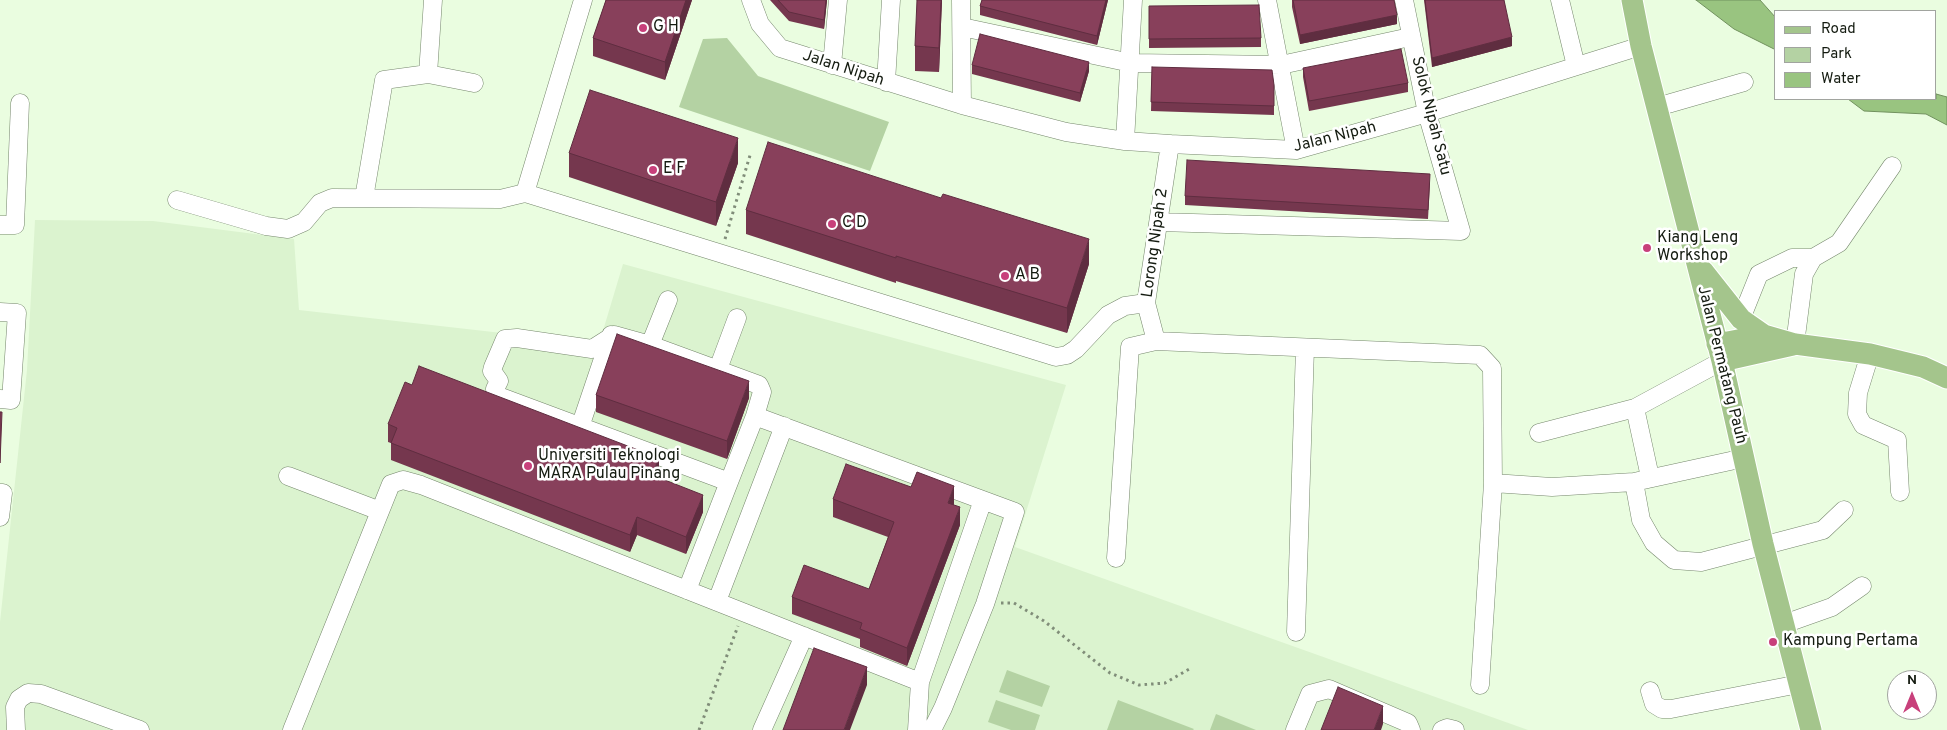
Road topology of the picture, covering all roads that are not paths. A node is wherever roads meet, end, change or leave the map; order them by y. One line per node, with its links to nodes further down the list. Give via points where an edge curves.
1 (433, 0): 19 (street)
2 (583, 0): 31 (street)
3 (751, 0): 17 (street, Jalan Nipah, via 760,24 780,48)
4 (838, 0): 17 (street)
5 (891, 0): 20 (street)
6 (962, 0): 12 (street)
7 (1133, 0): 15 (street)
8 (1267, 0): 16 (street)
9 (1404, 0): 13 (street, Solok Nipah Satu)
10 (1560, 0): 18 (street)
11 (1632, 0): 14 (main road, Jalan Permatang Pauh)
12 (962, 26): 15 (street); 24 (street)
13 (1410, 37): 16 (street); 26 (street, Solok Nipah Satu)
14 (1641, 46): 18 (street, Jalan Nipah); 25 (main road, Jalan Permatang Pauh)
15 (1131, 63): 16 (street); 27 (street)
16 (1281, 65): 29 (street)
17 (832, 66): 20 (street, Jalan Nipah)
18 (1576, 66): 26 (street, Jalan Nipah)
19 (428, 74): 22 (street); 32 (street, via 384,80)
20 (886, 82): 24 (street, Jalan Nipah)
21 (1744, 82): 25 (street)
22 (474, 83)
23 (20, 103): 35 (street, via 15,225)
24 (962, 105): 27 (street, Jalan Nipah, via 1066,132)
25 (1657, 107): 37 (main road, Jalan Permatang Pauh)
26 (1427, 113): 29 (street, Jalan Nipah); 34 (street, Solok Nipah Satu, via 1461,231)
27 (1125, 141): 28 (street, Jalan Nipah)
28 (1170, 144): 29 (street, Jalan Nipah); 34 (street, Lorong Nipah 2)
29 (1296, 150)
30 (1892, 166): 36 (street, via 1838,243)
31 (525, 193): 32 (street, via 500,199); 39 (street, via 1056,357 1067,355 1076,348 1108,315 1125,306)
32 (364, 198): 33 (street, via 332,198 320,203 304,222 288,228 266,226)
33 (177, 200)
34 (1159, 222): 39 (street, Lorong Nipah 2)
35 (0, 225)
36 (1813, 258): 42 (street, via 1792,258 1759,274); 46 (street, via 1804,274)
37 (1697, 263): 42 (main road); 49 (main road, Jalan Permatang Pauh)
38 (668, 300): 47 (street)
39 (1146, 304): 45 (street, Lorong Nipah 2)
40 (0, 312): 53 (street, via 17,313)
41 (737, 318): 51 (street)
42 (1741, 320): 43 (main road)
43 (1764, 335): 46 (main road); 49 (main road)
44 (611, 336): 47 (street); 57 (street); 57 (street, via 592,349 505,339 493,367 499,381 495,389 498,396)
45 (1156, 341): 48 (street); 71 (street, via 1130,347)
46 (1796, 344): 49 (main road); 50 (main road)
47 (650, 345): 51 (street)
48 (1305, 348): 63 (street, via 1480,355 1492,368); 76 (street)
49 (1719, 352): 54 (street); 59 (main road, Jalan Permatang Pauh)
50 (1870, 354): 52 (main road, via 1923,367); 64 (street, via 1858,393 1858,414 1863,425 1897,440)
51 (718, 369): 55 (street, via 762,388)
52 (1947, 378)
53 (6, 400)
54 (1635, 408): 58 (street); 61 (street)
55 (755, 416): 56 (street); 62 (street)
56 (784, 426): 66 (street); 74 (street)
57 (580, 427): 62 (street)
58 (1538, 433)
59 (1744, 458): 61 (street); 70 (main road, Jalan Permatang Pauh)
60 (288, 476): 68 (street)
61 (1641, 480): 63 (street, via 1552,487); 70 (street, via 1641,520 1654,543 1674,560 1701,562)
62 (729, 482): 73 (street)
63 (1493, 483): 80 (street)
64 (1900, 492)
65 (2, 493): 69 (street)
66 (983, 500): 78 (street); 87 (street, via 1015,512 985,604 944,708)
67 (1844, 510): 70 (street, via 1822,530)
68 (380, 511): 73 (street, via 391,484 404,480); 84 (street)
69 (0, 517)
70 (1762, 544): 75 (main road, Jalan Permatang Pauh)
71 (1116, 558)
72 (1862, 586): 75 (street, via 1832,608)
73 (688, 590): 74 (street)
74 (717, 601): 77 (street)
75 (1784, 624): 79 (main road, Jalan Permatang Pauh)
76 (1296, 632)
77 (804, 636): 78 (street); 85 (street)
78 (920, 682): 86 (street)
79 (1799, 684): 81 (street, via 1671,709 1662,709 1654,704); 92 (main road, Jalan Permatang Pauh)
80 (1480, 685)
81 (1650, 691)
82 (16, 730): 83 (street, via 15,708 19,699 28,693 41,694)
83 (140, 730)
84 (292, 730)
85 (762, 730)
86 (917, 730)
87 (932, 730)
88 (1295, 730): 89 (street, via 1310,694 1329,689 1408,723)
89 (1411, 730)
90 (1442, 730): 91 (street)
91 (1455, 730)
92 (1811, 730)

